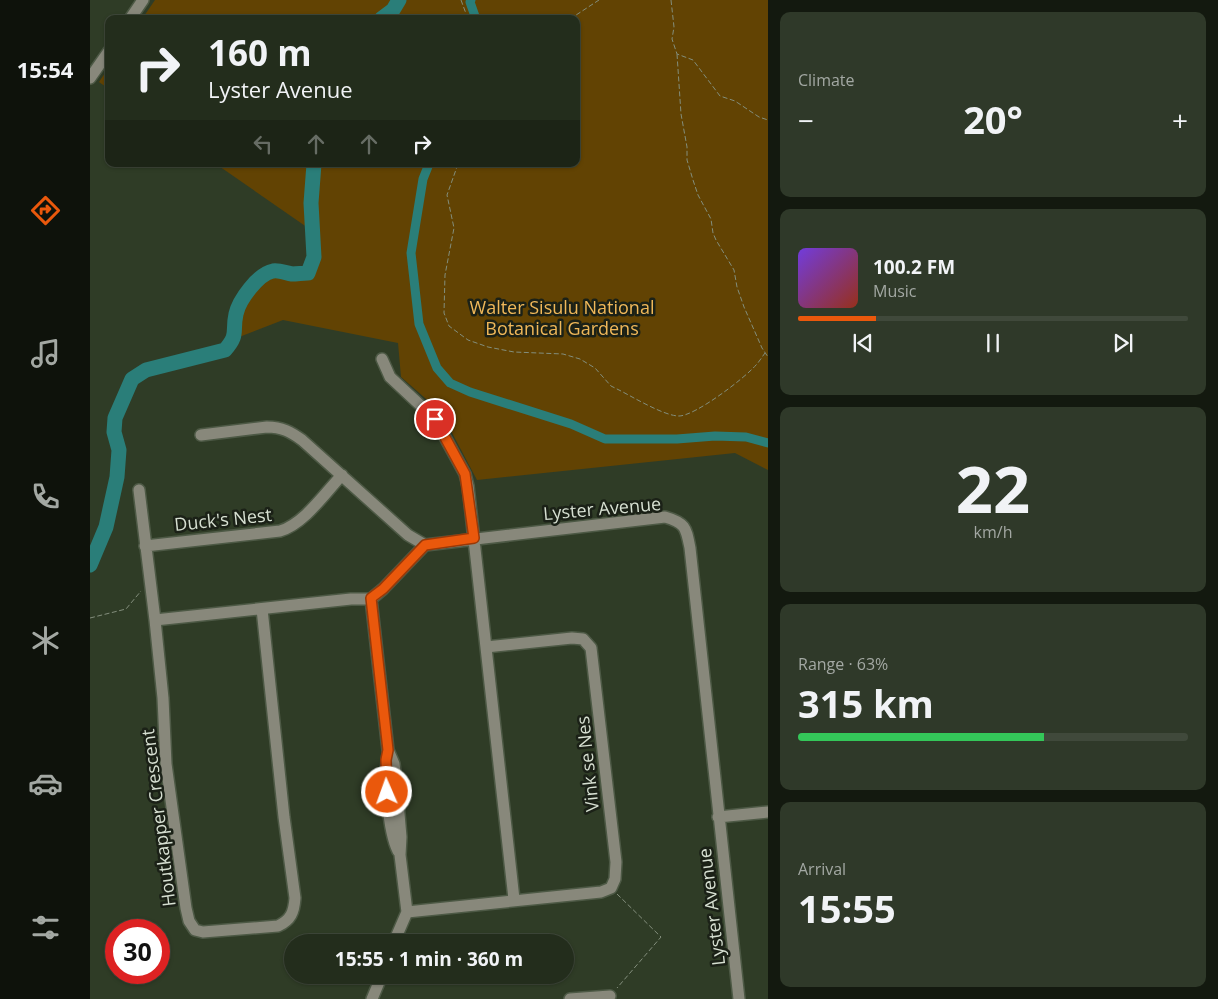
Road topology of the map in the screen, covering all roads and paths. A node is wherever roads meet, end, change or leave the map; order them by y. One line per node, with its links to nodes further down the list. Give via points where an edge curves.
1 (143, 0): 5 (street)
2 (460, 0): 6 (path)
3 (599, 0): 7 (path)
4 (671, 0): 8 (path, via 672,39)
5 (133, 15)
6 (466, 15)
7 (576, 15)
8 (677, 54): 11 (path, via 693,60 720,96); 13 (path, via 689,166 698,195 711,219 713,233 734,270 744,308)
9 (105, 57): 10 (street)
10 (90, 78)
11 (768, 120)
12 (457, 167): 13 (path, via 447,195 454,234 445,275 444,313 449,326 463,337 514,352 563,354 580,359 596,368 611,386 678,416 695,411 725,391 755,366)
13 (765, 353): 14 (path)
14 (768, 357)
15 (382, 359): 19 (street, via 390,377 435,419 465,474)
16 (201, 435): 17 (street, via 278,427 294,434)
17 (342, 475): 20 (street, via 408,535); 21 (street, Duck's Nest, via 288,529)
18 (139, 490): 21 (street, Houtkapper Crescent)
19 (474, 538): 20 (street, Lyster Avenue); 27 (street); 29 (street, Lyster Avenue, via 665,517 678,521 687,530)
20 (425, 545): 23 (street)
21 (145, 546): 22 (street, Houtkapper Crescent)
22 (150, 582): 25 (path, via 126,608); 26 (street, Houtkapper Crescent)
23 (371, 598): 24 (street); 32 (street, via 388,750 388,806 393,837 400,855)
24 (262, 609): 26 (street); 26 (street, Houtkapper Crescent, via 295,898 294,909 286,923 264,928 203,932 195,930 189,921 165,755)
25 (90, 618)
26 (155, 620)
27 (486, 647): 30 (street, Vink se Nes, via 572,638 583,640 591,648 616,862 615,880); 31 (street)
28 (768, 812): 29 (street)
29 (718, 817): 38 (street, Lyster Avenue)
30 (610, 888): 31 (street, via 601,892); 35 (path, via 660,938)
31 (514, 900): 32 (street)
32 (407, 912): 33 (street)
33 (397, 934)
34 (378, 984): 36 (street)
35 (610, 996): 37 (street)
36 (372, 999)
37 (570, 999)
38 (739, 999)

